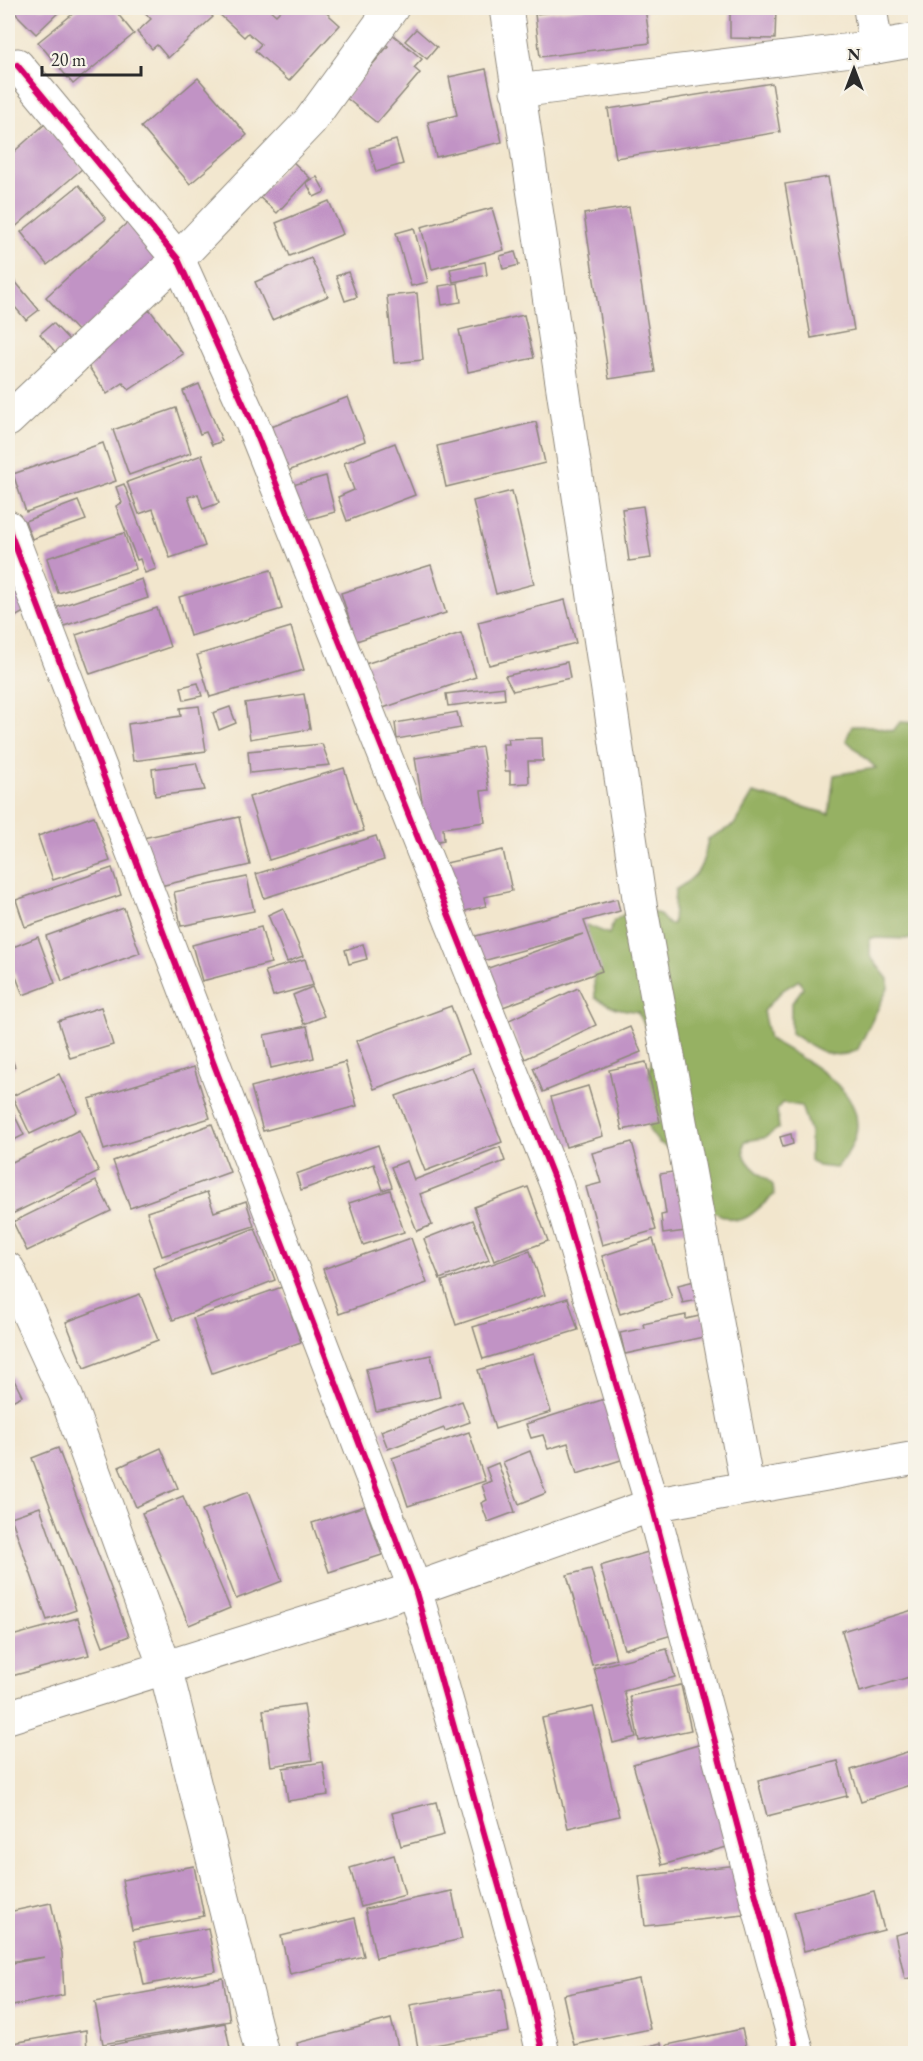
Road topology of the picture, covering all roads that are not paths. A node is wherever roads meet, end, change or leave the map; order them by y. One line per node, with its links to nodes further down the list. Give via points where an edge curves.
1 (392, 8): 8 (street, via 310,121)
2 (506, 8): 7 (street)
3 (870, 8): 5 (street)
4 (915, 40): 5 (street)
5 (876, 47): 7 (street)
6 (17, 65): 8 (street)
7 (517, 91): 13 (street, via 640,904)
8 (178, 259): 9 (street); 14 (street, via 252,423 557,1186)
9 (8, 420)
10 (8, 527): 15 (street)
11 (8, 1269): 16 (street, via 65,1393)
12 (915, 1461): 13 (street)
13 (747, 1486): 14 (street)
14 (652, 1505): 15 (street); 20 (street)
15 (416, 1589): 16 (street); 19 (street)
16 (165, 1667): 17 (street); 18 (street)
17 (8, 1717)
18 (262, 2054)
19 (543, 2054)
20 (798, 2054)

